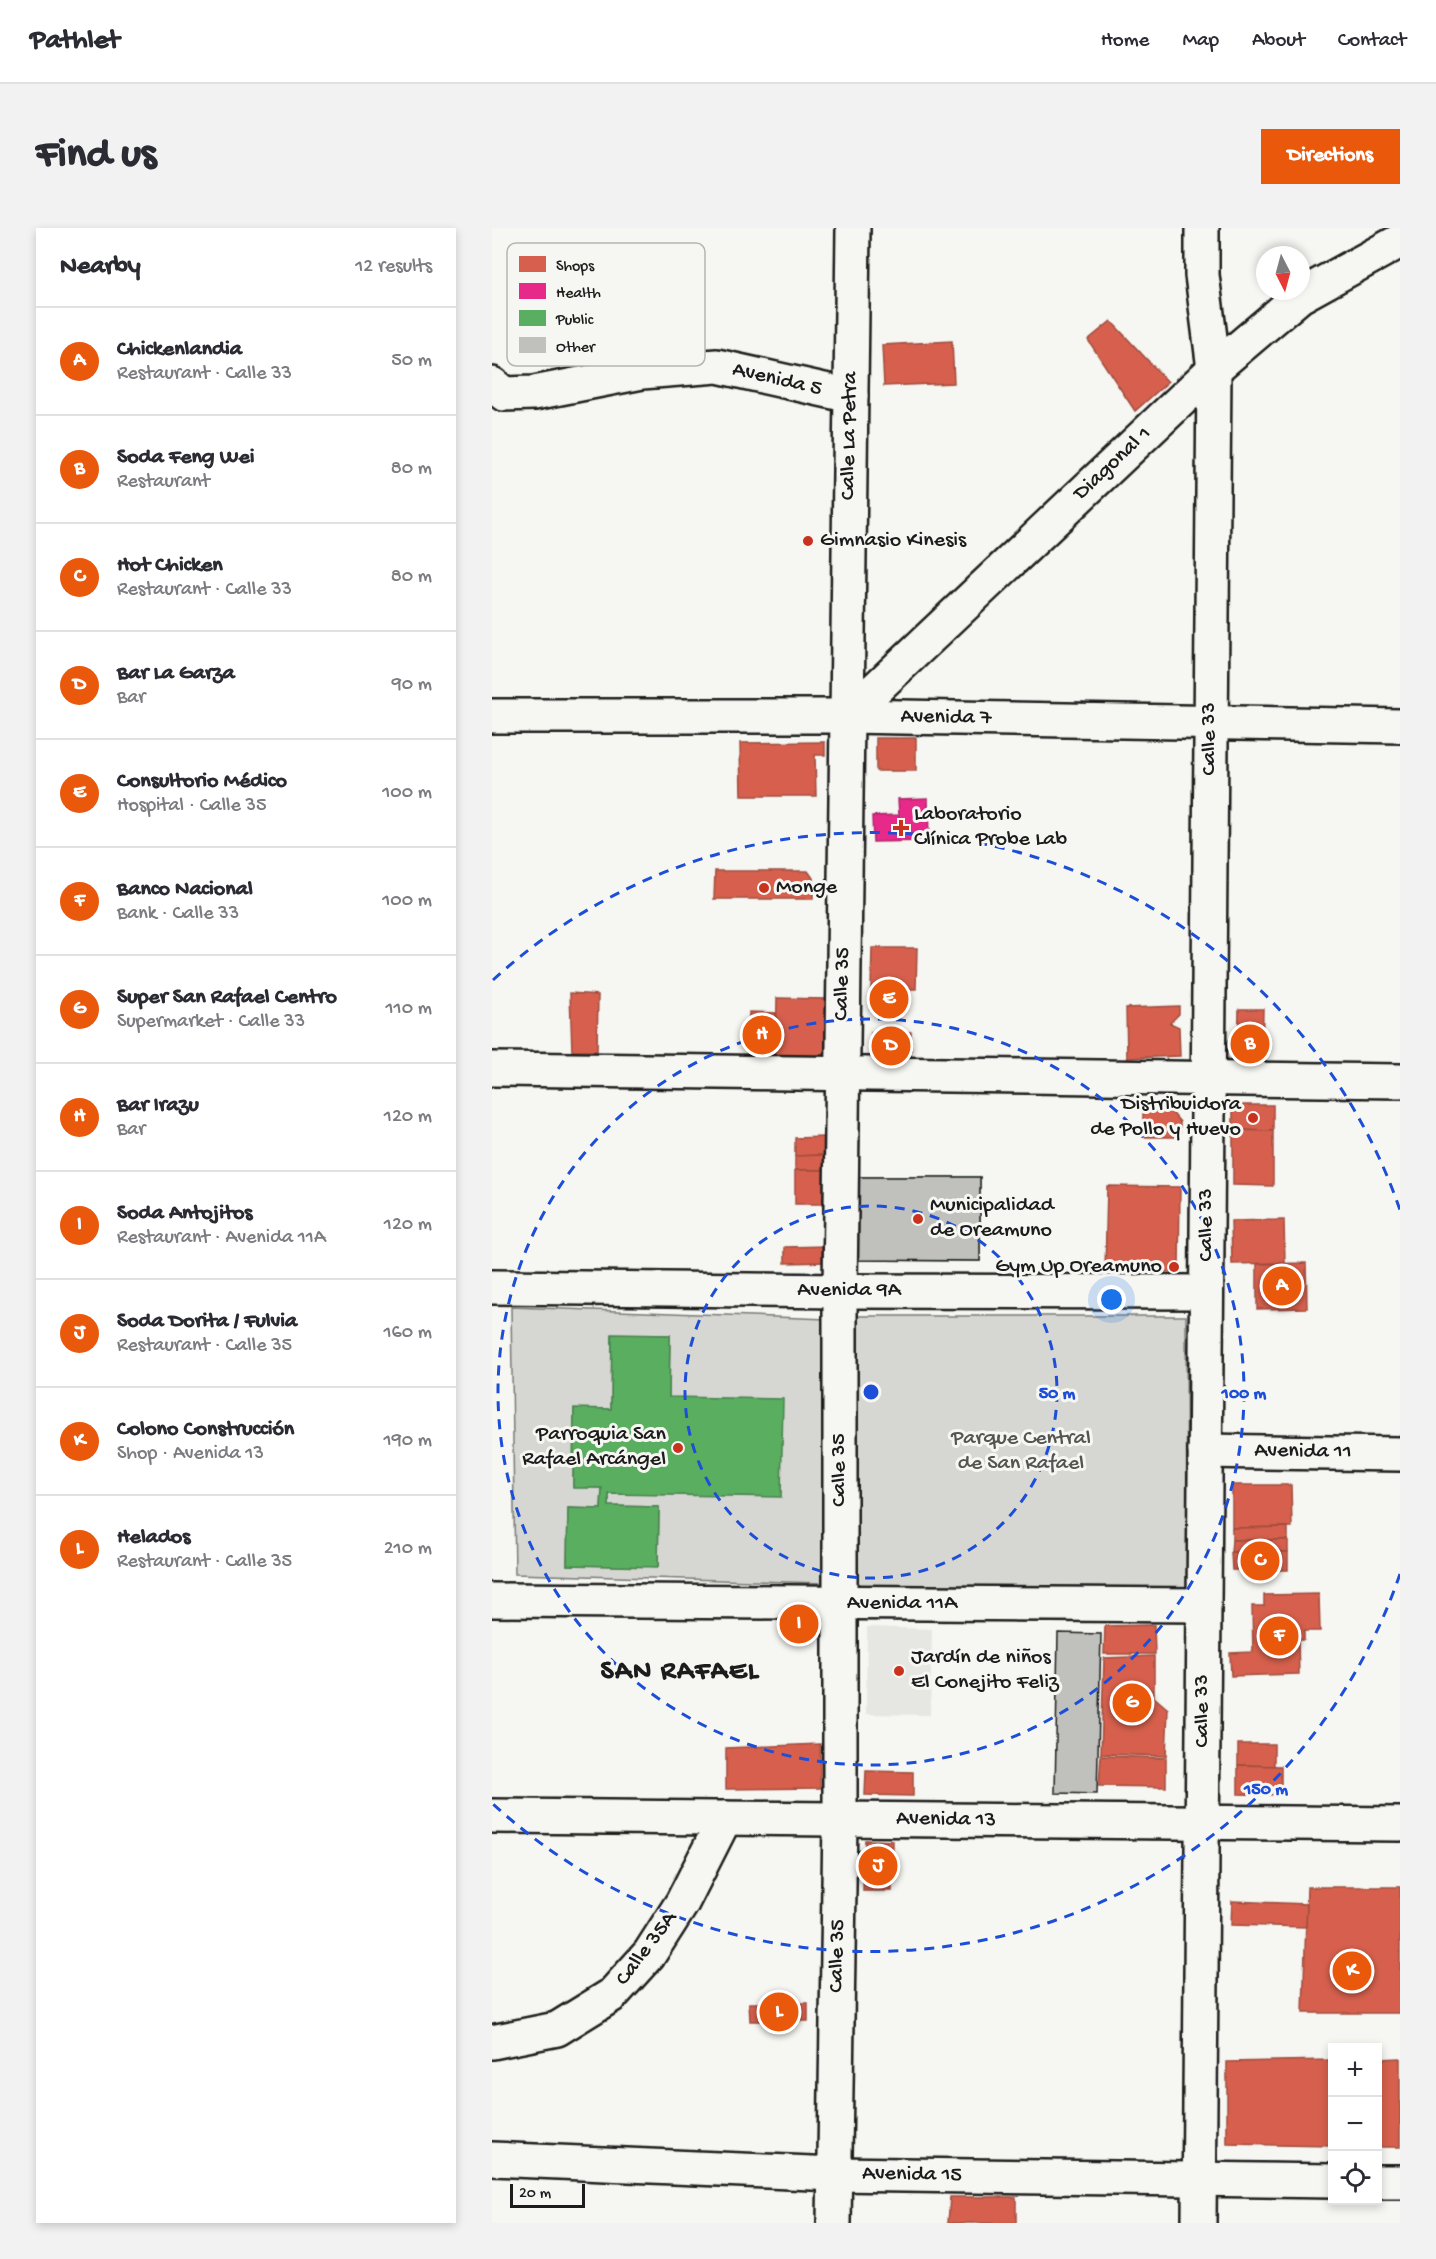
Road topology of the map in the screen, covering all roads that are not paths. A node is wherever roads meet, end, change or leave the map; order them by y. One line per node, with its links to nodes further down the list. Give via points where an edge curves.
1 (853, 228): 6 (street, Calle La Petra)
2 (1202, 228): 4 (street, Calle 33, via 1202,275)
3 (1400, 241): 4 (street, Diagonal 1, via 1300,296)
4 (1214, 369): 8 (street, Diagonal 1); 9 (street, Calle 33)
5 (492, 384): 6 (street, Avenida 5, via 504,394 534,393 642,372 717,366)
6 (850, 396): 8 (street, Calle La Petra)
7 (492, 716): 8 (street, Avenida 7)
8 (847, 716): 9 (street, Avenida 7); 12 (street, Calle 35)
9 (1210, 723): 10 (street, Avenida 7); 13 (street, Calle 33)
10 (1400, 726)
11 (492, 1069): 12 (street)
12 (842, 1073): 13 (street); 16 (street, Calle 35)
13 (1208, 1078): 14 (street); 17 (street, Calle 33)
14 (1400, 1081)
15 (492, 1287): 16 (street, Avenida 9A)
16 (840, 1291): 17 (street, Avenida 9A); 21 (street, Calle 35)
17 (1206, 1292): 18 (street, Calle 33)
18 (1205, 1451): 19 (street, Avenida 11); 22 (street, Calle 33)
19 (1400, 1454)
20 (492, 1600): 21 (street, Avenida 11A)
21 (839, 1603): 22 (street, Avenida 11A); 25 (street, Calle 35)
22 (1204, 1605): 26 (street, Calle 33)
23 (492, 1816): 24 (street, Avenida 13)
24 (724, 1818): 25 (street, Avenida 13); 28 (street, Calle 35A, via 682,1903 650,1953 612,1995 557,2029)
25 (840, 1819): 26 (street, Avenida 13); 30 (street, Calle 35)
26 (1202, 1822): 27 (street, Avenida 13); 31 (street, Calle 33)
27 (1400, 1824)
28 (492, 2042)
29 (492, 2159): 30 (street, Avenida 15)
30 (835, 2174): 31 (street, Avenida 15); 35 (street, Calle 35)
31 (1200, 2178): 32 (street, Avenida 15); 36 (street, Calle 33)
32 (1328, 2181)
33 (1382, 2181): 34 (street)
34 (1400, 2182)
35 (834, 2223)
36 (1199, 2223)

